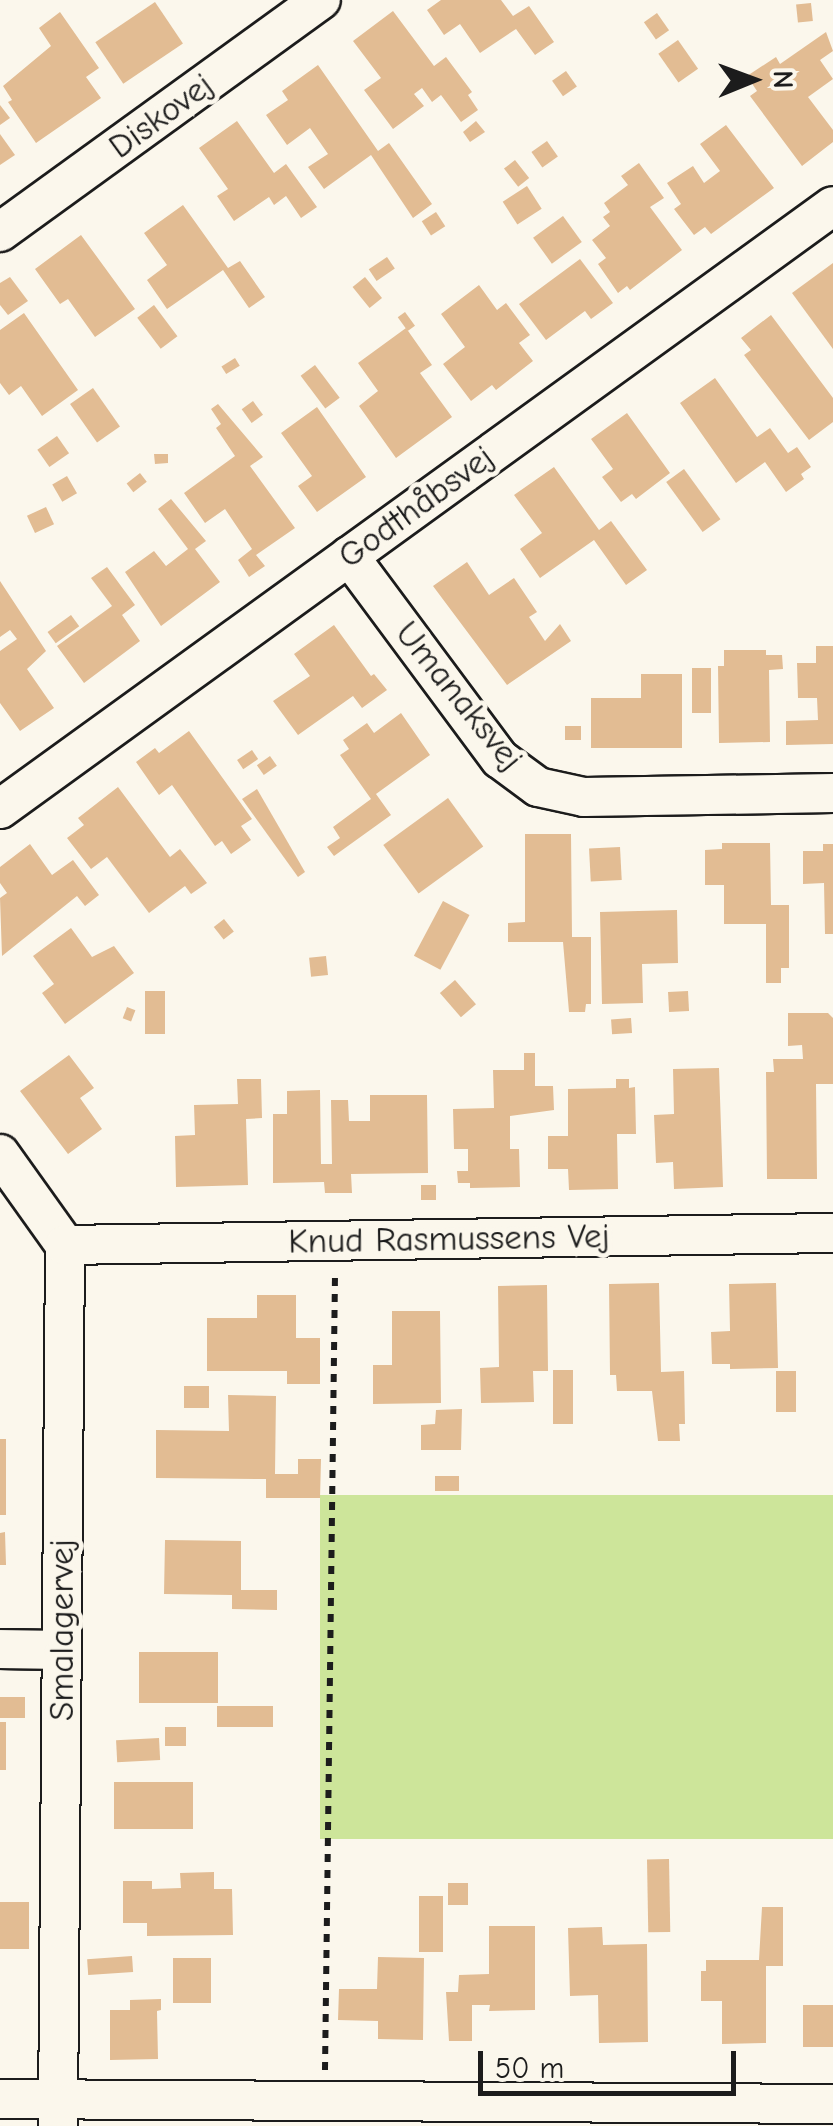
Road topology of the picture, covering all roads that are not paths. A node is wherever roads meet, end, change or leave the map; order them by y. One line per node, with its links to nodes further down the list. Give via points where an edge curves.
1 (321, 0): 3 (street, Diskovej)
2 (833, 206): 4 (street, Godthåbsvej)
3 (0, 232)
4 (349, 556): 5 (street, Umanaksvej, via 500,758 538,787 584,796); 6 (street, Godthåbsvej)
5 (833, 793)
6 (0, 809)
7 (0, 1154): 9 (street)
8 (833, 1234): 9 (street, Knud Rasmussens Vej)
9 (64, 1245): 11 (street, Smalagervej)
10 (0, 1650): 11 (street)
11 (61, 1650): 14 (street, Smalagervej)
12 (0, 2099): 14 (street)
13 (833, 2104): 14 (street, via 325,2101)
14 (58, 2113)

